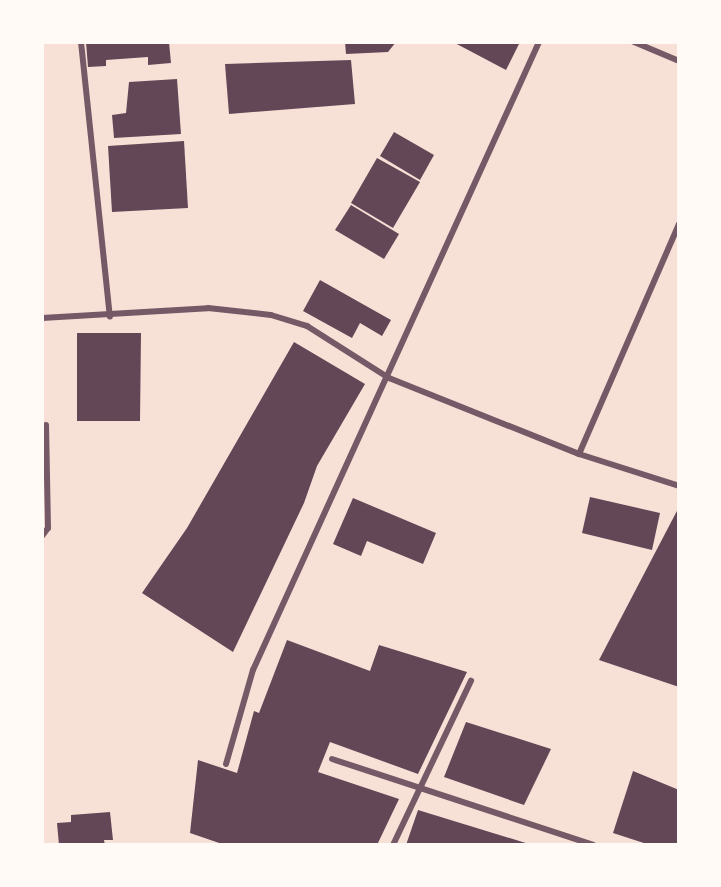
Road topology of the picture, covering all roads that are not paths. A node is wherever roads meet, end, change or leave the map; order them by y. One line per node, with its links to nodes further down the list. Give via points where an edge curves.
1 (81, 42): 6 (street)
2 (539, 42): 8 (street)
3 (634, 42): 4 (street)
4 (679, 61)
5 (679, 224): 10 (street)
6 (110, 316): 7 (street); 8 (street, via 208,308 271,315 307,326)
7 (42, 318)
8 (389, 378): 10 (street); 15 (street, via 253,670)
9 (46, 425): 12 (street, via 48,528)
10 (579, 454): 11 (street)
11 (679, 486)
12 (42, 536)
13 (471, 681): 16 (street)
14 (332, 759): 16 (street)
15 (226, 764)
16 (418, 788): 17 (street); 18 (street)
17 (393, 845)
18 (593, 845)

